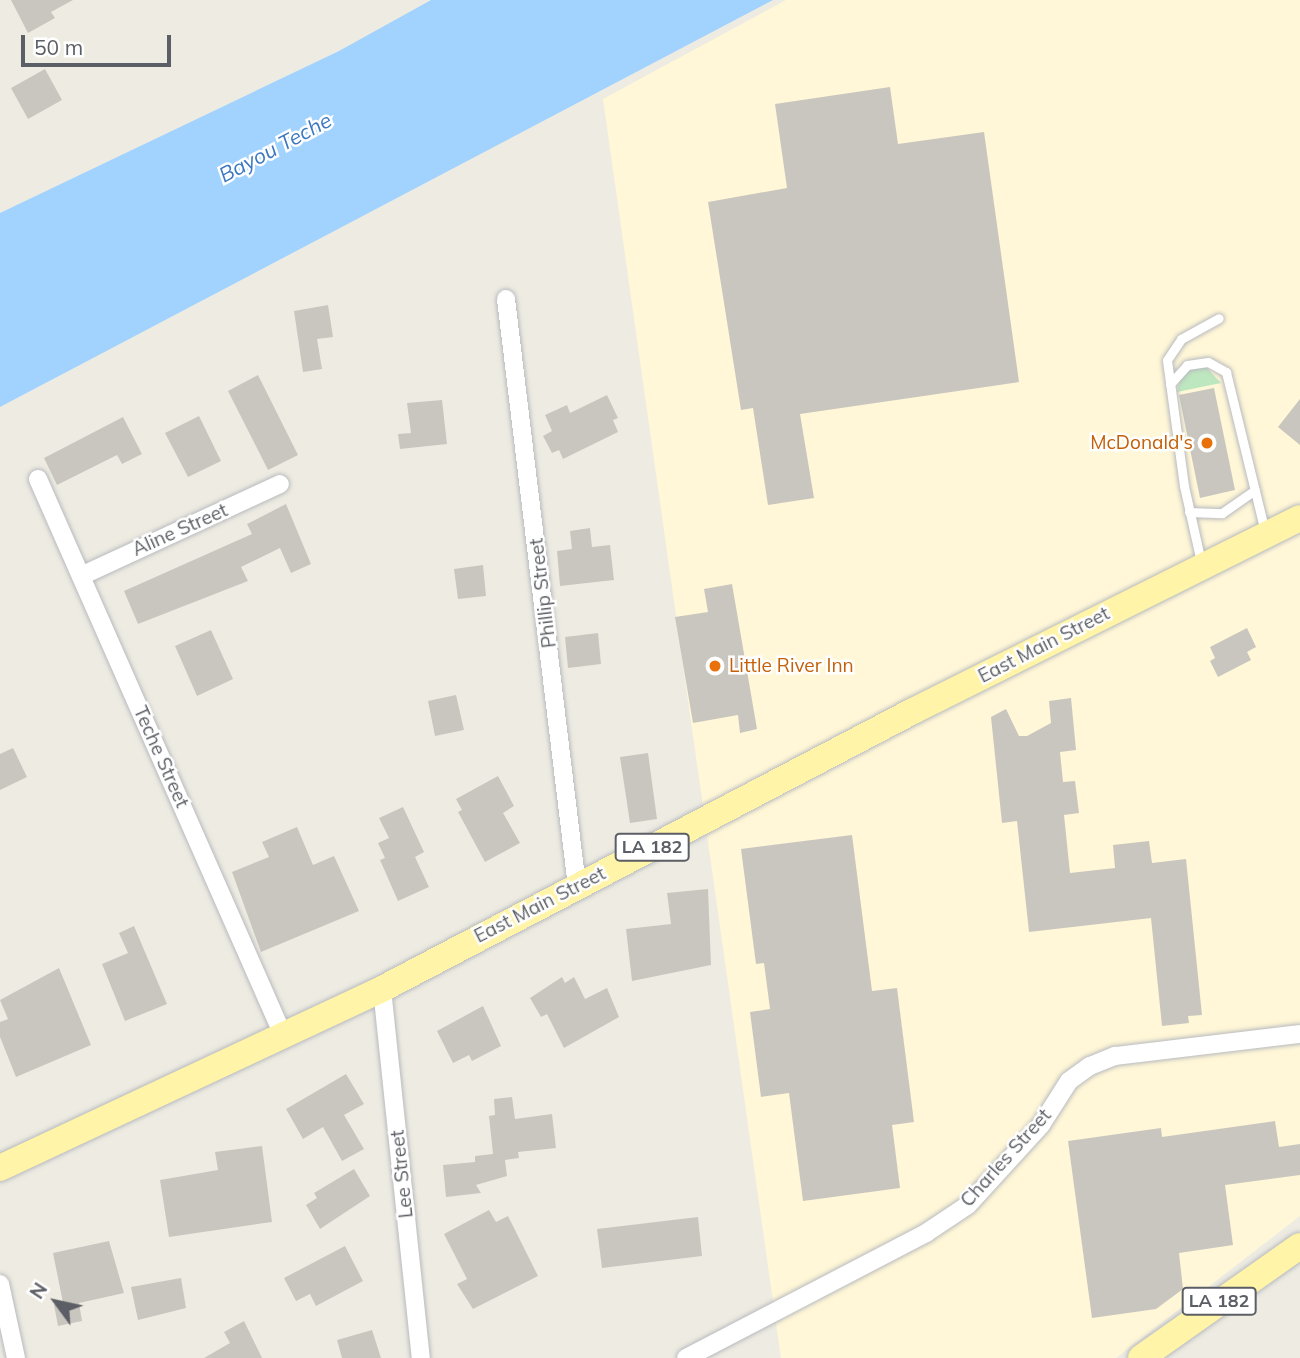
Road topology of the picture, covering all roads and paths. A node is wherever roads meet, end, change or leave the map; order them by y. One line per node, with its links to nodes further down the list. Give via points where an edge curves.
1 (506, 299): 12 (street, Phillip Street)
2 (1219, 318): 3 (lane, via 1181,339 1167,360)
3 (1170, 384): 6 (lane, via 1187,365 1208,362 1226,372); 7 (lane)
4 (38, 479): 11 (street, Teche Street)
5 (280, 484): 11 (street, Aline Street)
6 (1255, 490): 7 (lane, via 1222,513); 9 (lane)
7 (1189, 512): 10 (lane)
8 (1300, 518): 9 (main road, East Main Street / LA 182)
9 (1266, 535): 10 (main road, East Main Street / LA 182)
10 (1202, 566): 12 (main road, East Main Street / LA 182)
11 (81, 576): 14 (street, Teche Street)
12 (577, 887): 13 (main road, East Main Street / LA 182)
13 (382, 989): 14 (main road, East Main Street / LA 182); 20 (street, Lee Street)
14 (283, 1034): 16 (main road, East Main Street / LA 182)
15 (1300, 1034): 21 (street, Charles Street, via 1115,1056 1090,1066 1069,1081 1041,1125 968,1205 926,1233)
16 (0, 1168)
17 (1300, 1246): 22 (main road, LA 182)
18 (0, 1284): 19 (street)
19 (16, 1358)
20 (421, 1358)
21 (686, 1358)
22 (1141, 1358)

